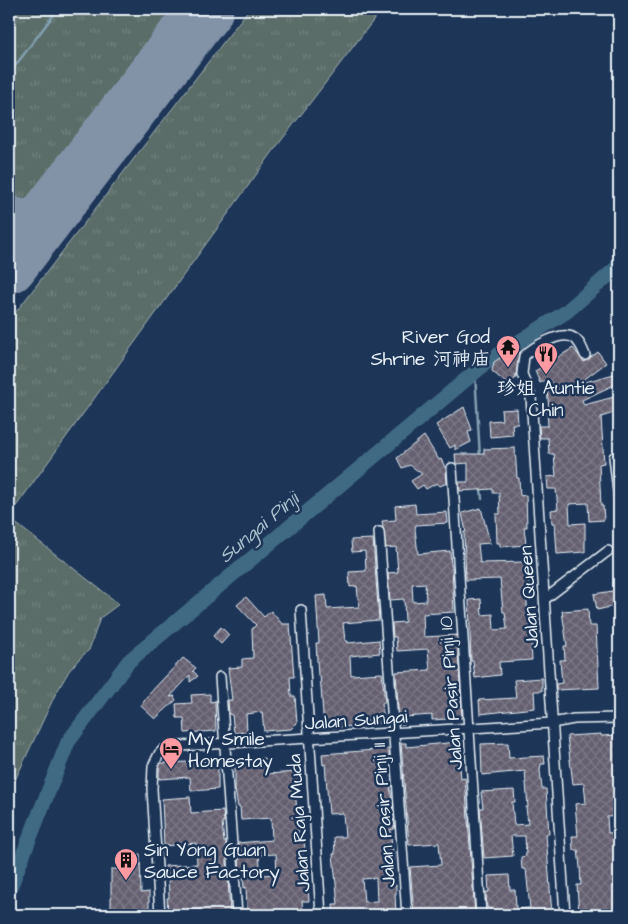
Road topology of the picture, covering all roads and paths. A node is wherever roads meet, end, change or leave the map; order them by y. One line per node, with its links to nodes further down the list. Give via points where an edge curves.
1 (585, 355): 7 (street, Jalan Queen, via 579,342 565,335 524,356 522,374 531,397)
2 (614, 457): 4 (street)
3 (452, 468): 12 (street, Jalan Pasir Pinji 10)
4 (619, 500)
5 (379, 532): 13 (street, Jalan Pasir Pinji 11)
6 (608, 551): 7 (street)
7 (545, 599): 11 (street, Jalan Queen)
8 (300, 610): 14 (street, Jalan Raja Muda)
9 (220, 677): 15 (street)
10 (619, 718): 11 (street, Jalan Sungai)
11 (552, 723): 12 (street, Jalan Sungai); 21 (street, Jalan Queen)
12 (469, 728): 13 (street, Jalan Sungai); 20 (street, Jalan Pasir Pinji 10)
13 (393, 733): 14 (street, Jalan Sungai); 19 (street, Jalan Pasir Pinji 11)
14 (309, 738): 15 (street, Jalan Sungai); 18 (street, Jalan Raja Muda)
15 (225, 743): 16 (street, Jalan Sungai, via 163,750 156,759 153,774); 17 (street)
16 (160, 915)
17 (237, 915)
18 (321, 915)
19 (407, 915)
20 (481, 915)
21 (565, 915)

